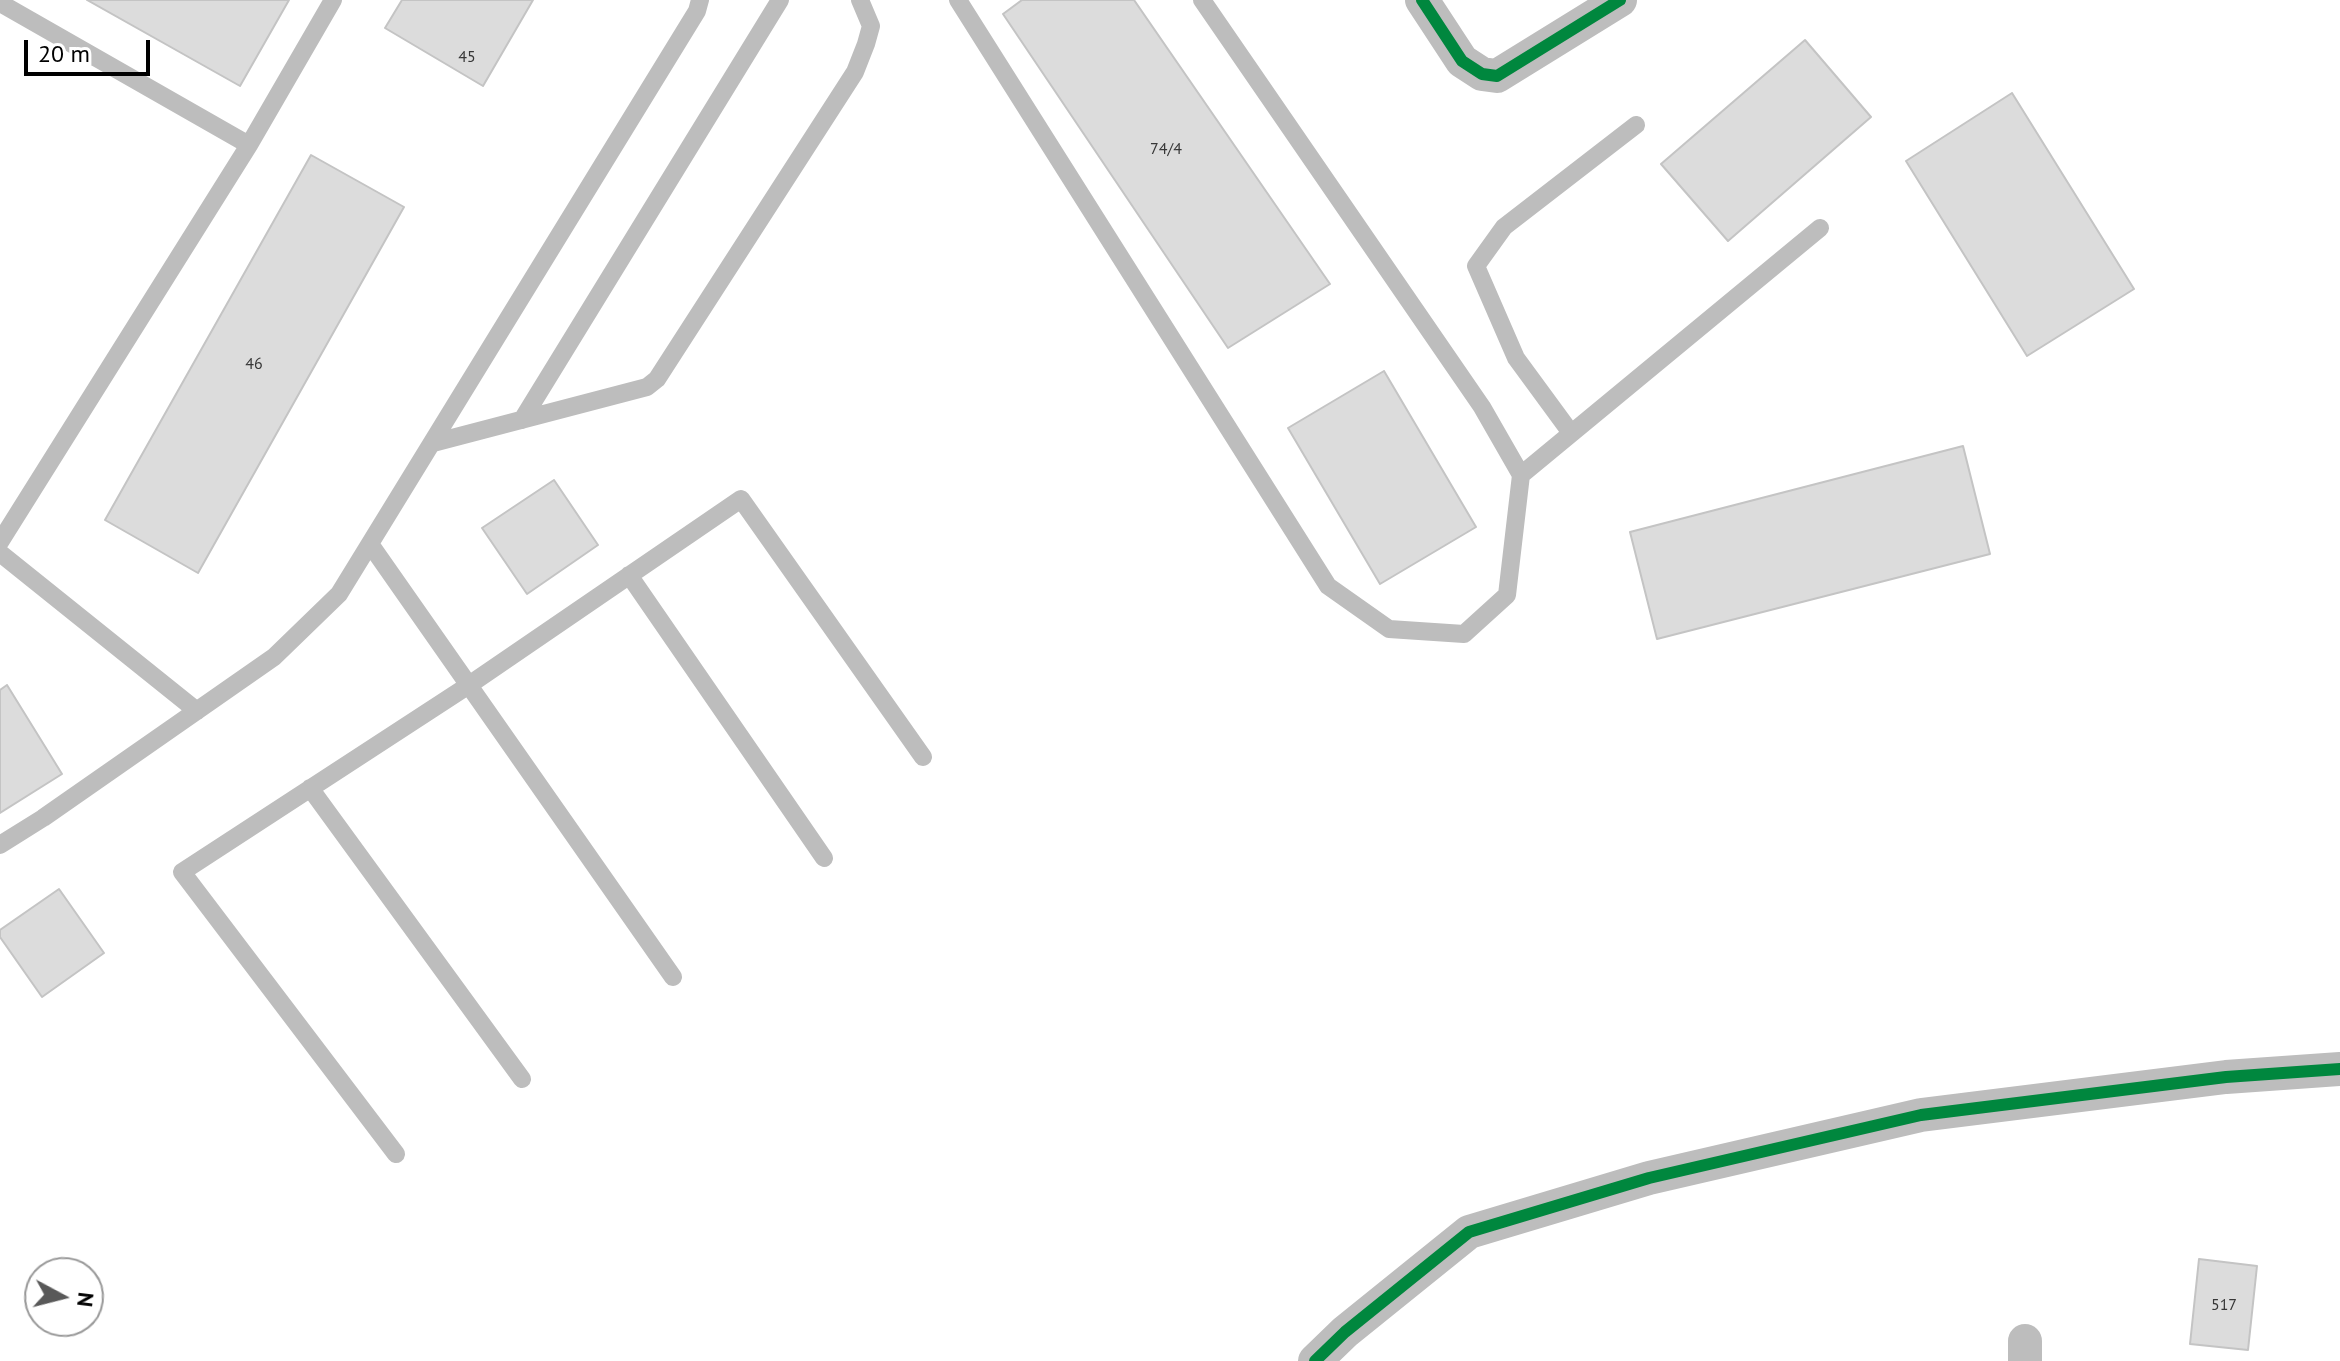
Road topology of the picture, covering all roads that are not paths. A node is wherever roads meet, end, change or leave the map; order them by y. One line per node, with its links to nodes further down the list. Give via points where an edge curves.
1 (333, 0): 11 (lane)
2 (700, 0): 15 (lane)
3 (780, 0): 13 (lane)
4 (860, 0): 13 (lane, via 871,26 855,72 665,370 647,387)
5 (958, 0): 16 (lane, via 1328,586 1389,629 1464,634 1507,595)
6 (1202, 0): 16 (lane, via 1482,407)
7 (1422, 0): 8 (street, via 1462,61 1482,74 1497,76)
8 (1620, 0)
9 (0, 3): 11 (lane)
10 (1636, 125): 14 (lane, via 1504,227 1476,266 1516,358)
11 (249, 145): 17 (lane)
12 (1820, 228): 14 (lane)
13 (522, 420): 15 (lane)
14 (1571, 433): 16 (lane)
15 (433, 443): 18 (lane)
16 (1521, 475)
17 (0, 542)
18 (370, 544): 21 (lane); 22 (lane, via 339,594 285,647)
19 (0, 553): 22 (lane)
20 (629, 575): 21 (lane); 23 (lane, via 741,499); 26 (lane)
21 (469, 685): 24 (lane); 27 (lane)
22 (197, 711): 25 (lane)
23 (923, 757)
24 (310, 788): 29 (lane); 30 (lane, via 182,872)
25 (0, 845)
26 (824, 858)
27 (673, 977)
28 (2340, 1069): 31 (street, via 2212,1079 1921,1115 1649,1178 1469,1232)
29 (522, 1079)
30 (396, 1154)
31 (1315, 1361)

